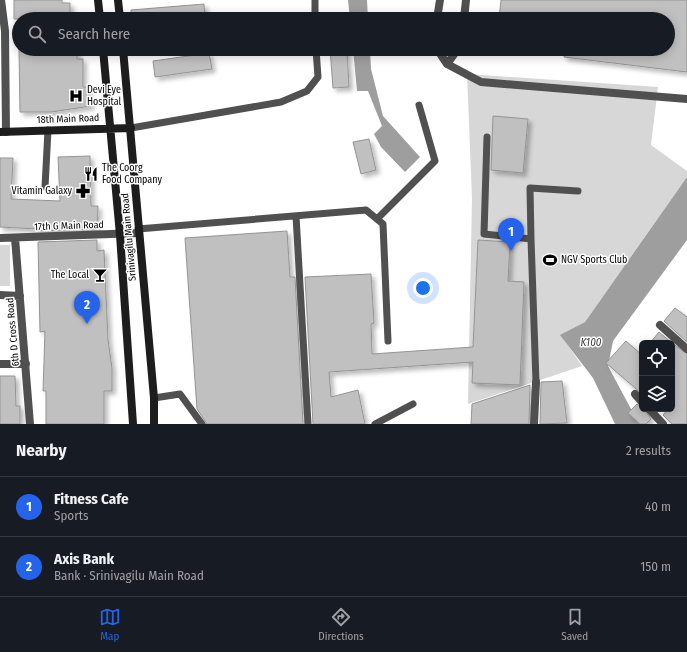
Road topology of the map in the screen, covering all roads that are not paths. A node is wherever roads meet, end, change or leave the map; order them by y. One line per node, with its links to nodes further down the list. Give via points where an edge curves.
1 (2, 0): 12 (street, 18th Main Road)
2 (98, 0): 7 (main road)
3 (118, 0): 8 (main road)
4 (315, 0): 9 (lane)
5 (440, 0): 10 (street)
6 (466, 0): 11 (street)
7 (99, 12)
8 (119, 12)
9 (315, 12)
10 (438, 12)
11 (465, 12)
12 (3, 31): 24 (street, 18th Main Road)
13 (104, 56): 21 (main road, Srinivagilu Main Road)
14 (124, 56): 22 (main road, Srinivagilu Main Road)
15 (316, 56): 22 (lane, via 318,77 307,91 281,102)
16 (442, 56): 18 (street)
17 (453, 56): 18 (street)
18 (447, 64): 19 (street, via 481,82)
19 (687, 99)
20 (419, 105): 29 (lane, via 435,161)
21 (111, 128): 22 (main road, 18th Main Road); 23 (main road, 18th Main Road); 31 (main road, Srinivagilu Main Road)
22 (131, 128): 30 (main road, Srinivagilu Main Road)
23 (48, 130): 24 (main road, 18th Main Road); 26 (lane)
24 (3, 132)
25 (487, 137): 34 (lane, via 484,234)
26 (45, 187)
27 (578, 191): 34 (lane, via 530,188)
28 (296, 216): 29 (lane, via 366,210); 30 (lane); 52 (lane)
29 (377, 219): 38 (lane, via 383,224)
30 (138, 231): 31 (street, 17th G Main Road); 44 (main road, Srinivagilu Main Road)
31 (120, 235): 33 (street, 17th G Main Road); 49 (main road, Srinivagilu Main Road)
32 (0, 238): 33 (street, 17th G Main Road)
33 (14, 238): 36 (street, 6th D Cross Road)
34 (531, 239): 42 (lane)
35 (0, 295): 36 (street)
36 (20, 296): 41 (street, 6th D Cross Road)
37 (660, 325): 39 (street)
38 (388, 341)
39 (687, 349)
40 (0, 364): 41 (street)
41 (26, 364): 48 (street, 6th D Cross Road)
42 (536, 382): 54 (street)
43 (635, 394): 45 (street)
44 (154, 398): 50 (main road, Srinivagilu Main Road); 51 (lane, via 180,394)
45 (639, 399)
46 (413, 404): 53 (lane)
47 (652, 412): 55 (street)
48 (30, 424)
49 (133, 424)
50 (154, 424)
51 (202, 424)
52 (308, 424)
53 (375, 424)
54 (534, 424)
55 (663, 424)

